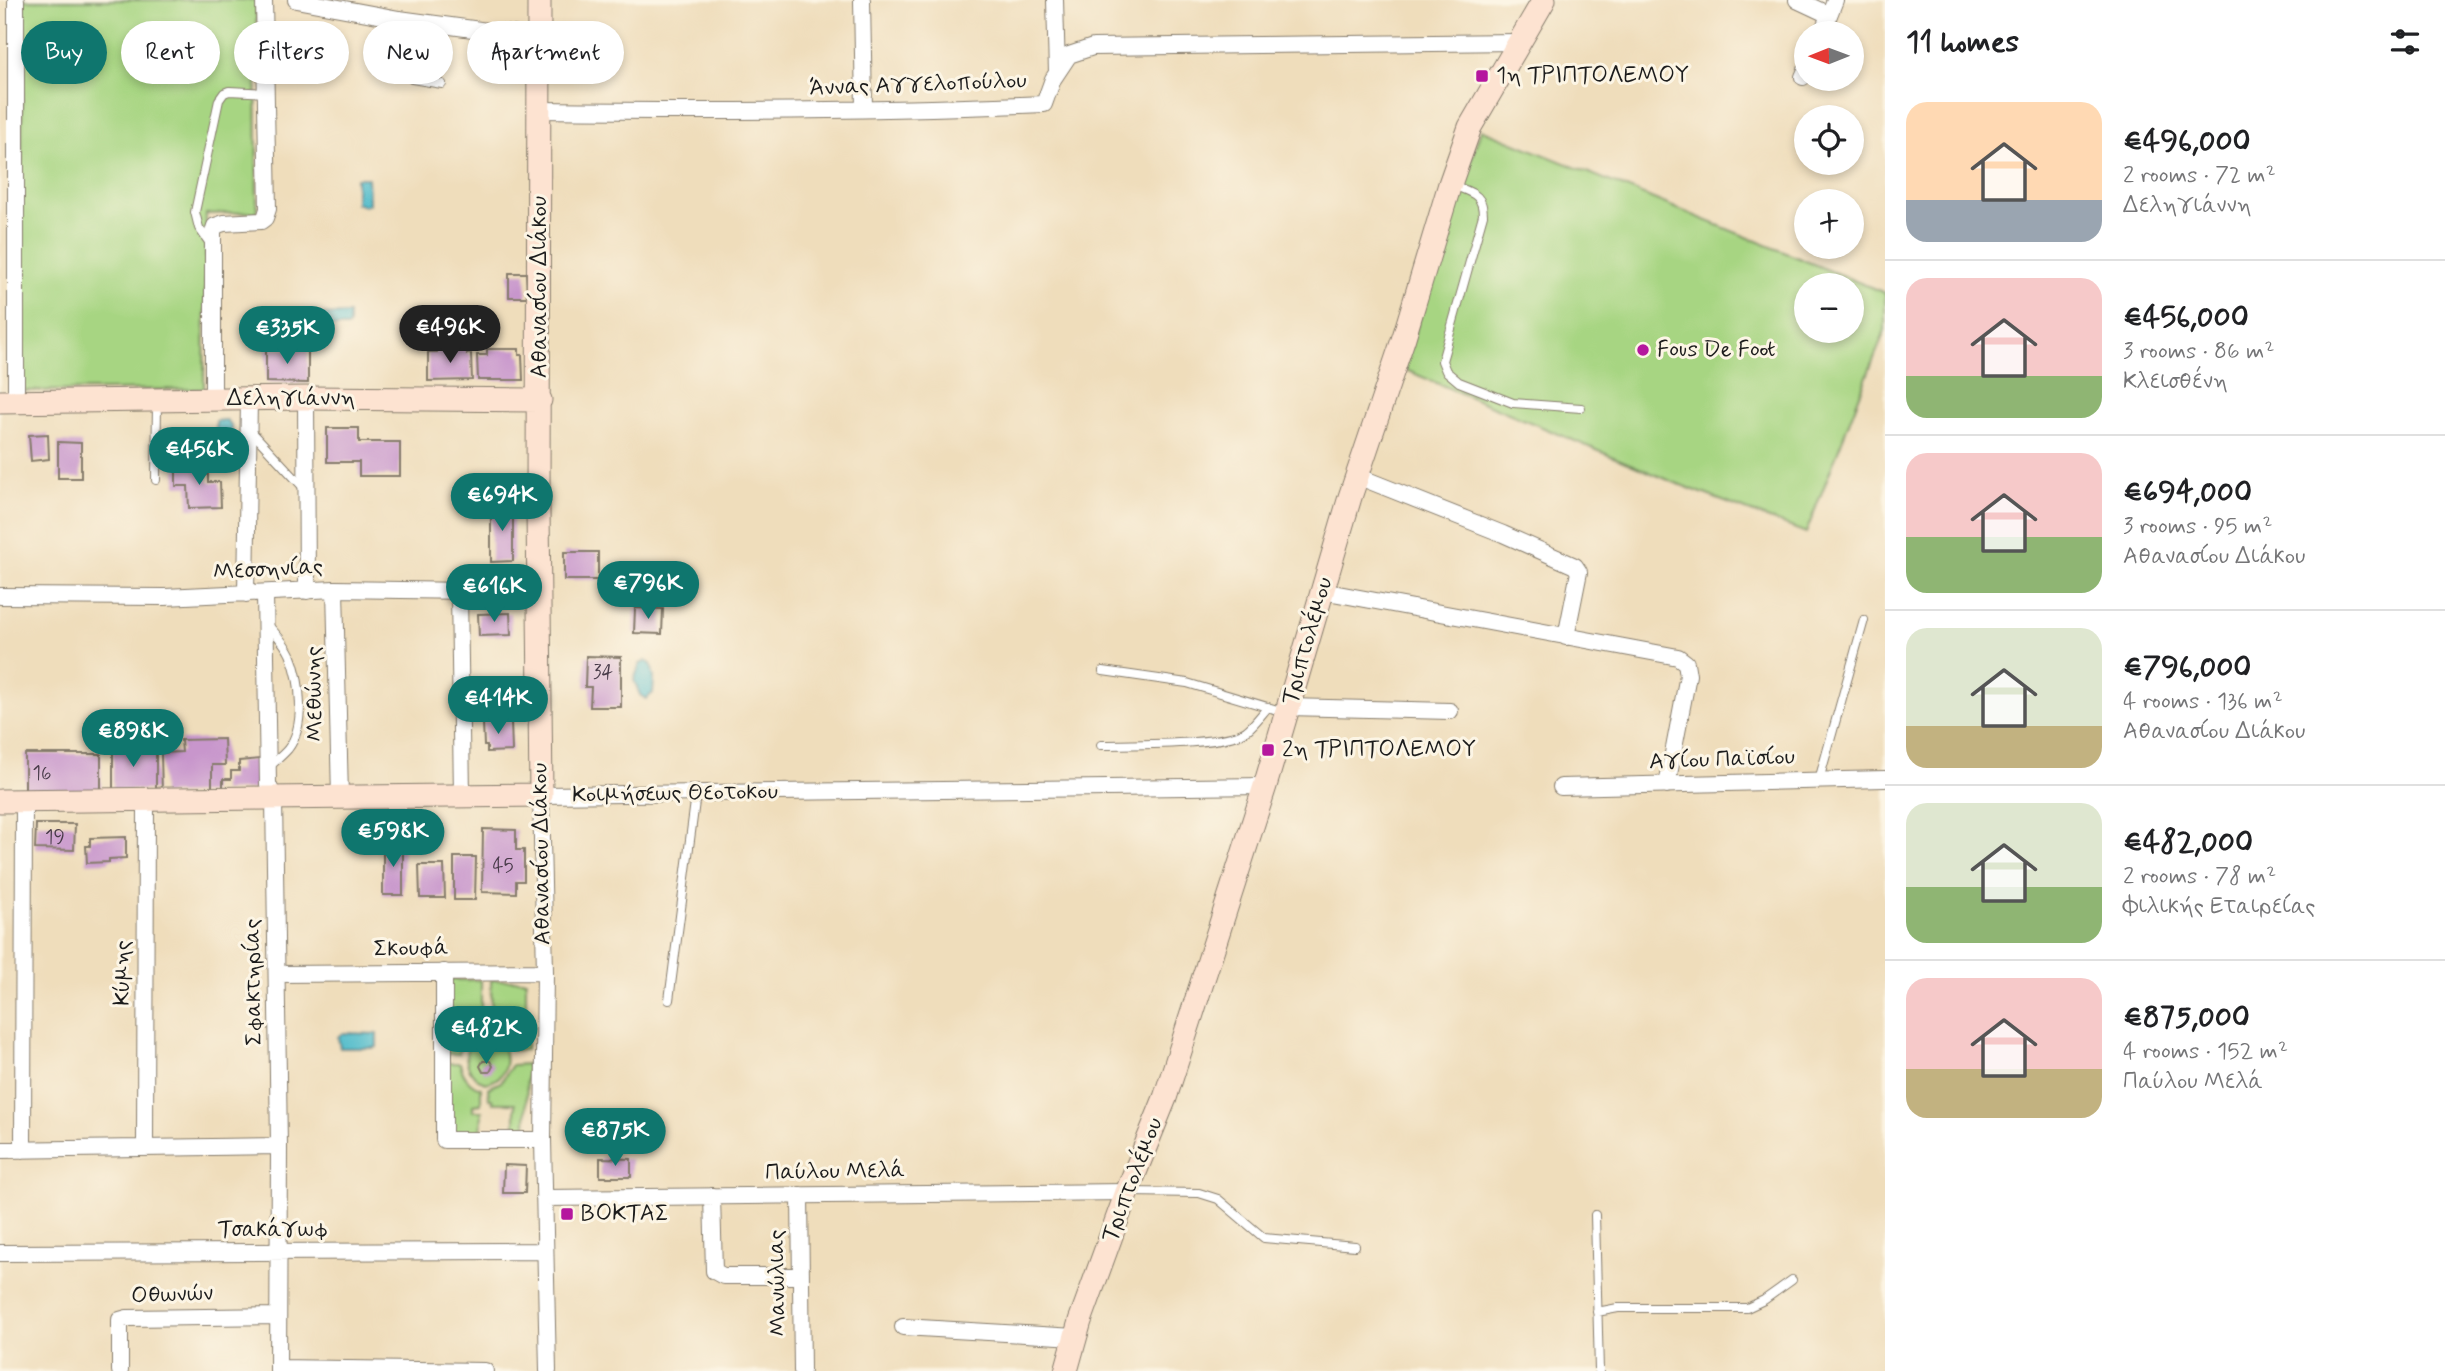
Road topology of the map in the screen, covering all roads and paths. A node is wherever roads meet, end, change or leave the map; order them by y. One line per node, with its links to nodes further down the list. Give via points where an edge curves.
1 (16, 0): 18 (street)
2 (264, 0): 15 (street)
3 (296, 0): 10 (street)
4 (539, 0): 11 (street, Αθανασίου Διάκου)
5 (862, 0): 16 (street)
6 (1055, 0): 13 (street)
7 (1544, 0): 12 (street, Τριπτολέμου)
8 (1797, 0): 9 (street)
9 (1832, 8)
10 (417, 21)
11 (540, 21)
12 (1518, 41): 13 (street, Άννας Αγγελοπούλου, via 1093,47 1069,55); 19 (street, Τριπτολέμου, via 1470,127)
13 (1057, 73): 16 (street, Άννας Αγγελοπούλου, via 1044,104)
14 (539, 84): 17 (street, Αθανασίου Διάκου)
15 (267, 93): 21 (street, via 268,214 256,222 215,226); 21 (lane, via 229,90 219,100 195,212 199,228)
16 (864, 109): 17 (street, Άννας Αγγελοπούλου)
17 (539, 110): 26 (street, Αθανασίου Διάκου)
18 (8, 166): 20 (street)
19 (1450, 184): 28 (lane, via 1477,195 1483,215 1442,361 1446,371 1459,382 1513,403); 30 (street, Τριπτολέμου)
20 (8, 226): 27 (street)
21 (212, 246): 23 (street)
22 (306, 398): 24 (street, Δεληγιάννη); 26 (street, Δεληγιάννη); 32 (street)
23 (213, 399): 24 (street, Δεληγιάννη); 25 (street, Δεληγιάννη)
24 (250, 399): 29 (street)
25 (157, 400): 27 (street, Δεληγιάννη); 31 (lane)
26 (540, 400): 37 (street, Αθανασίου Διάκου)
27 (8, 402)
28 (1581, 408)
29 (249, 429): 32 (lane); 39 (street)
30 (1357, 476): 35 (street, Τριπτολέμου); 43 (street, via 1575,566 1579,572)
31 (156, 480)
32 (306, 490): 34 (street)
33 (335, 589): 34 (street, Μεσσηνίας); 36 (street, Μεσσηνίας); 57 (street, Μεθώνης)
34 (307, 591): 38 (street, Μεσσηνίας)
35 (1322, 591): 43 (street); 45 (street, Τριπτολέμου)
36 (459, 592): 37 (street, Μεσσηνίας); 56 (street)
37 (539, 592): 55 (street, Αθανασίου Διάκου)
38 (265, 593): 39 (street, Μεσσηνίας); 42 (street, Σφακτηρίας)
39 (246, 594): 40 (street, Μεσσηνίας)
40 (0, 596)
41 (1864, 620): 50 (lane)
42 (266, 622): 48 (street, Σφακτηρίας); 48 (lane, via 289,651 299,708 296,734)
43 (1566, 637): 51 (street, via 1678,657 1686,663 1688,675)
44 (1103, 671): 45 (lane, via 1187,683)
45 (1281, 709): 46 (street); 47 (lane, via 1234,737); 52 (street, Τριπτολέμου)
46 (1450, 711)
47 (1101, 746)
48 (268, 768): 58 (street, Σφακτηρίας)
49 (1885, 779): 50 (street, Αγίου Παϊσίου)
50 (1819, 780): 51 (street, Αγίου Παϊσίου)
51 (1667, 785): 53 (street, Αγίου Παϊσίου)
52 (1265, 786): 54 (street, Κοιμήσεως Θεοτοκου); 71 (street, Τριπτολέμου, via 1165,1098)
53 (1561, 787)
54 (696, 794): 55 (street, Κοιμήσεως Θεοτοκου); 65 (lane)
55 (541, 795): 56 (street, Κοιμήσεως Θεοτοκου); 63 (street, Αθανασίου Διάκου)
56 (462, 796): 57 (street, Κοιμήσεως Θεοτοκου)
57 (340, 797): 58 (street, Κοιμήσεως Θεοτοκου)
58 (274, 798): 59 (street, Κοιμήσεως Θεοτοκου); 64 (street, Σφακτηρίας)
59 (146, 800): 61 (street, Κοιμήσεως Θεοτοκου); 68 (street, Κύμης)
60 (0, 801): 61 (street, Κοιμήσεως Θεοτοκου)
61 (24, 801): 70 (street)
62 (444, 972): 63 (street, Σκουφά); 64 (street, Σκουφά); 66 (street, via 444,1140)
63 (545, 972): 66 (street, Αθανασίου Διάκου)
64 (277, 974): 67 (street, Σφακτηρίας)
65 (669, 1000)
66 (543, 1140): 74 (street, Αθανασίου Διάκου)
67 (279, 1146): 68 (street); 79 (street, Σφακτηρίας)
68 (145, 1147): 70 (street)
69 (0, 1150): 70 (street)
70 (23, 1150)
71 (1127, 1192): 72 (street, Παύλου Μελά); 76 (lane, via 1199,1193 1218,1199 1265,1238); 85 (street, Τριπτολέμου)
72 (800, 1195): 73 (street, Παύλου Μελά); 80 (street, Μανώλιας)
73 (712, 1196): 74 (street, Παύλου Μελά); 80 (street, via 714,1271 723,1276)
74 (544, 1198): 77 (street, Αθανασίου Διάκου)
75 (1595, 1215): 82 (lane)
76 (1355, 1246)
77 (545, 1251): 79 (street, Τσακάγωφ); 89 (street, Αθανασίου Διάκου)
78 (0, 1253): 79 (street, Τσακάγωφ)
79 (278, 1253): 83 (street, Σφακτηρίας)
80 (800, 1276): 90 (street, Μανώλιας)
81 (1791, 1280): 82 (lane, via 1747,1308)
82 (1597, 1311): 92 (lane)
83 (277, 1316): 86 (street, Σφακτηρίας); 87 (street, Οθωνών, via 120,1320)
84 (903, 1327): 85 (street)
85 (1075, 1337): 91 (street, Τριπτολέμου)
86 (278, 1369): 88 (street)
87 (120, 1371)
88 (485, 1371)
89 (548, 1371)
90 (802, 1371)
91 (1066, 1371)
92 (1599, 1371)

